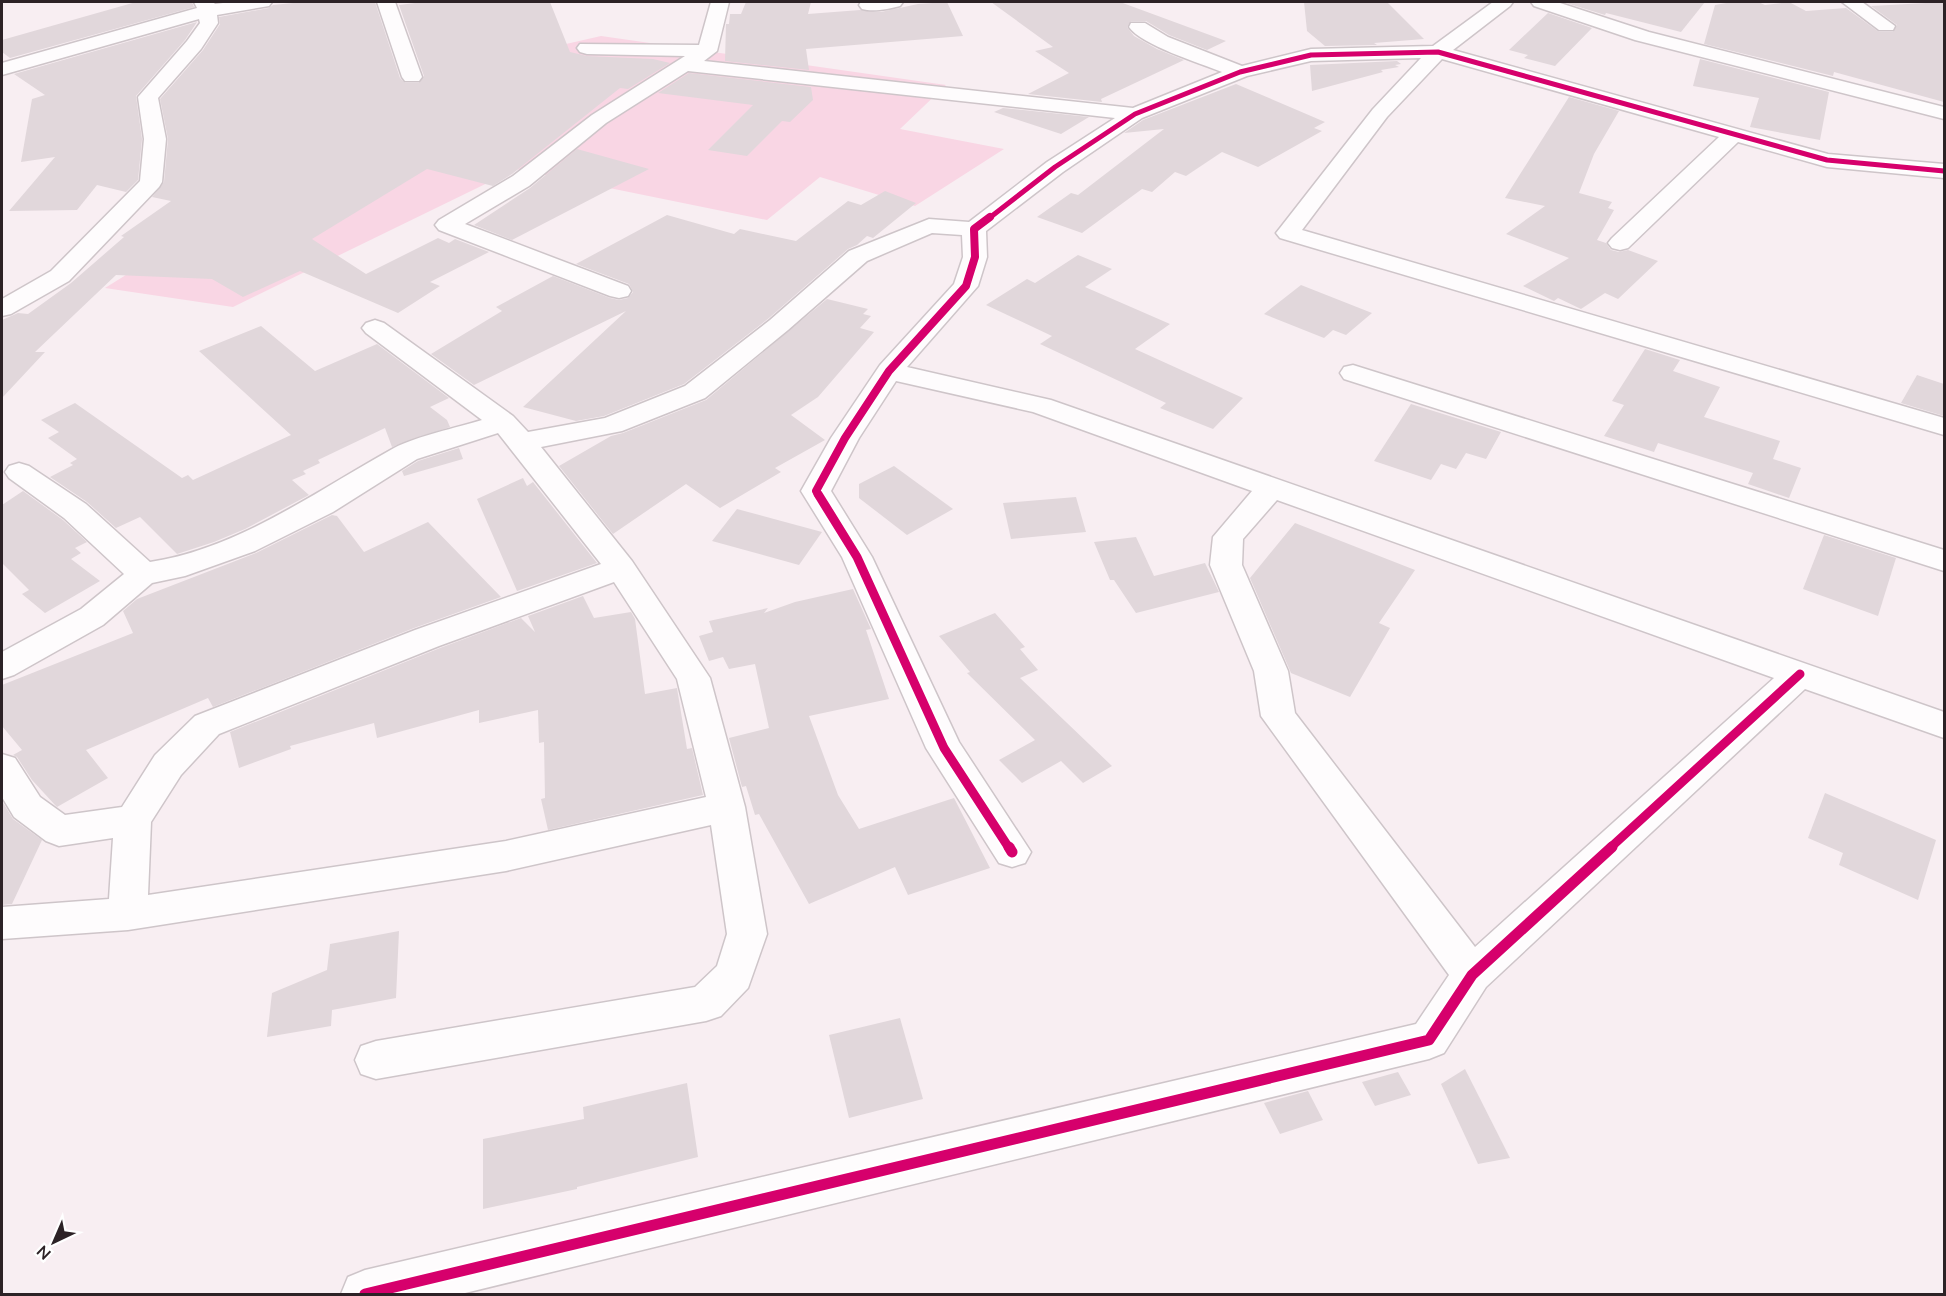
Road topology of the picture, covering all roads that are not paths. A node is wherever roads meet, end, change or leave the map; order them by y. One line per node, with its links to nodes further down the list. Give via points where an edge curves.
1 (263, 2): 9 (street)
2 (386, 2): 18 (street)
3 (720, 2): 13 (street)
4 (894, 2): 8 (street)
5 (1504, 2): 14 (street)
6 (1540, 2): 19 (street, via 1642,36)
7 (1851, 2): 10 (street)
8 (868, 4)
9 (205, 6): 16 (street); 26 (street, via 209,23 148,97 156,139 151,182 60,276)
10 (1886, 26)
11 (1138, 27): 17 (street)
12 (587, 48): 13 (street)
13 (707, 51): 15 (street)
14 (1438, 52): 17 (street, via 1311,55); 21 (street); 30 (street, via 1380,113 1288,233)
15 (685, 65): 20 (street); 25 (street, via 599,119 521,181 447,225)
16 (2, 69)
17 (1240, 72): 20 (street)
18 (412, 76)
19 (1944, 113)
20 (1135, 114): 23 (street, via 1055,167)
21 (1733, 135): 22 (street, via 1827,160); 24 (street)
22 (1944, 171)
23 (974, 230): 28 (street, via 975,257 966,286); 31 (street, via 929,226 858,256 695,392 612,425)
24 (1620, 243)
25 (619, 291)
26 (2, 309)
27 (375, 328): 31 (street)
28 (889, 371): 33 (street, via 1041,406); 43 (street, via 816,491 857,557 944,748)
29 (1353, 373): 34 (street)
30 (1944, 427)
31 (513, 432): 35 (street); 36 (street, via 407,453 322,506 244,544 174,568)
32 (19, 472): 36 (street, via 75,511)
33 (1272, 487): 38 (street); 46 (street, via 1228,537 1226,565 1271,671 1278,716)
34 (1944, 561)
35 (621, 568): 41 (street, via 693,678); 42 (street, via 426,638 207,725 168,765)
36 (142, 574): 37 (street, via 92,617)
37 (2, 667)
38 (1800, 674): 39 (street); 46 (street)
39 (1944, 725)
40 (2, 768): 42 (street, via 27,807 58,831)
41 (727, 807): 44 (street, via 506,856); 47 (street, via 747,934 735,976 706,1003)
42 (133, 820): 44 (street)
43 (1012, 852)
44 (128, 914): 45 (street)
45 (2, 923)
46 (1472, 975): 48 (street, via 1429,1040)
47 (376, 1060)
48 (365, 1294)

